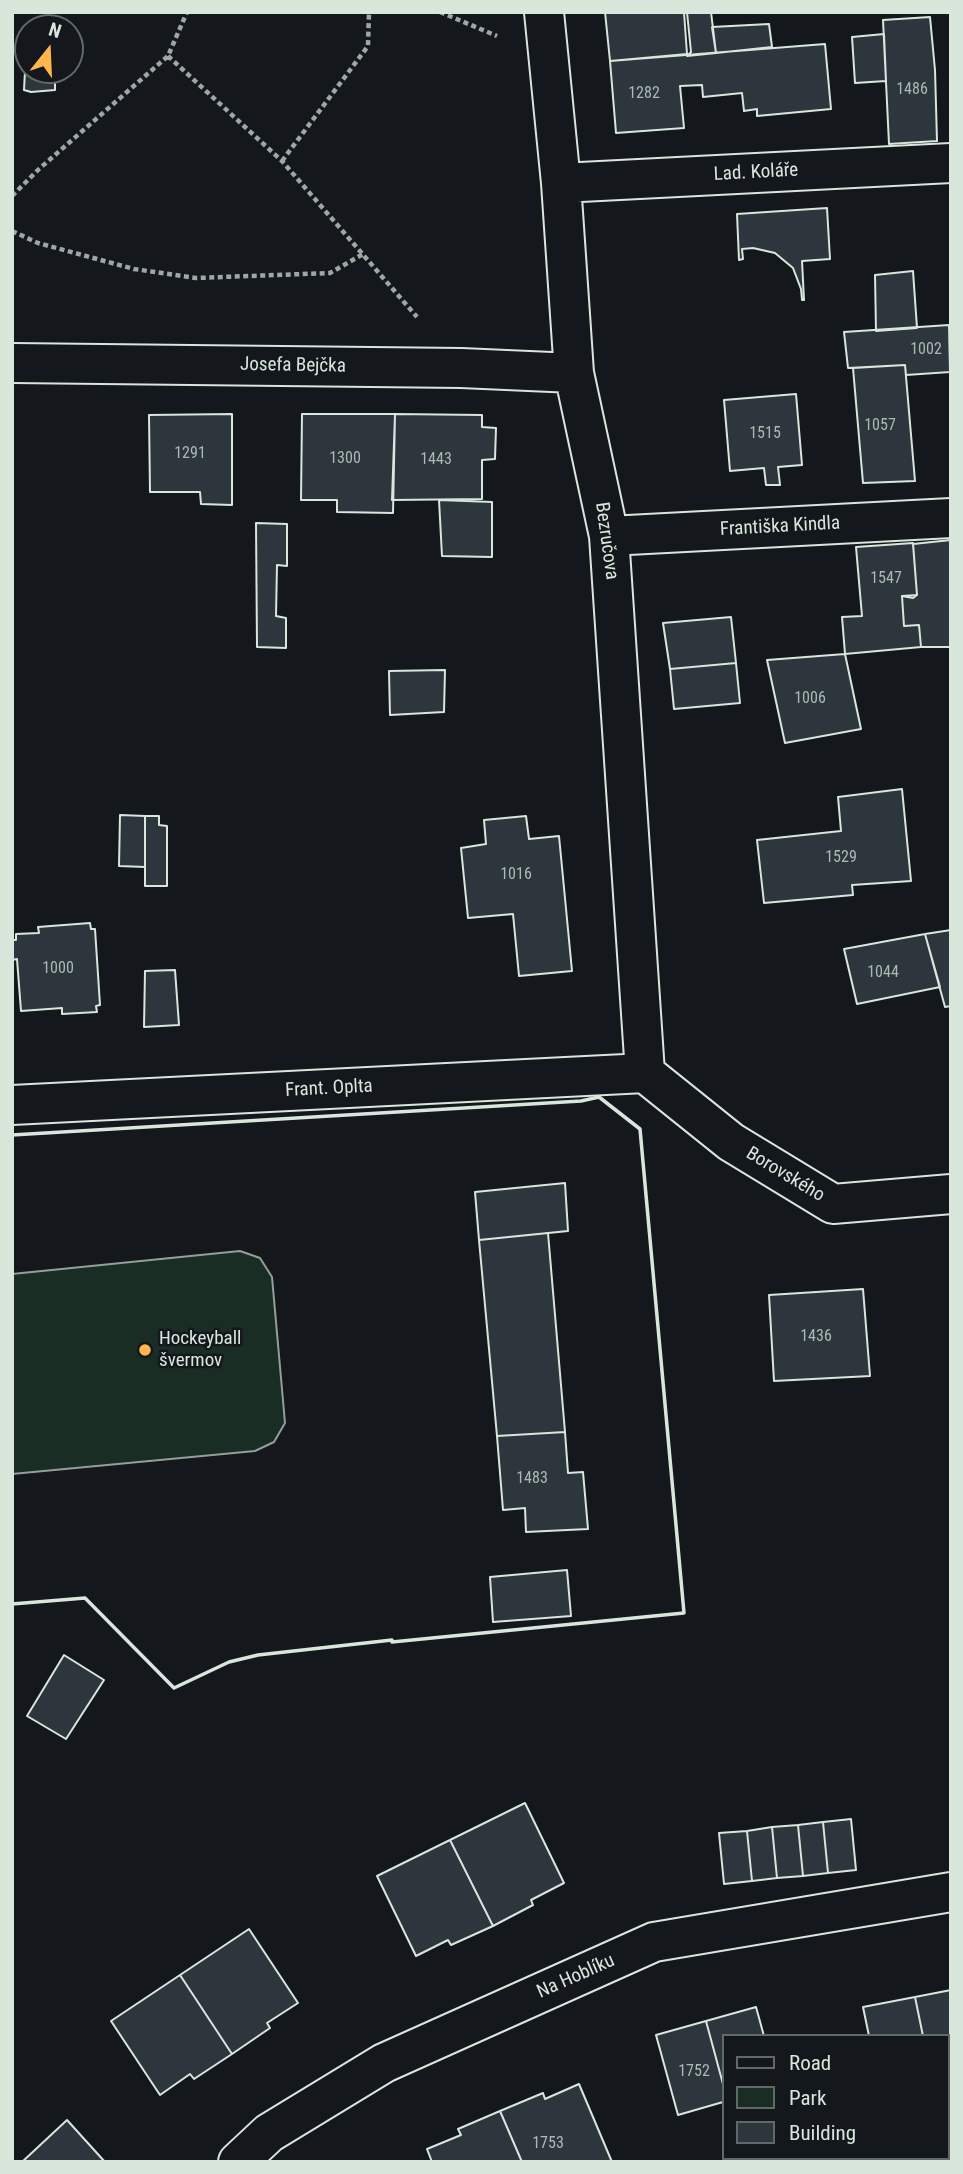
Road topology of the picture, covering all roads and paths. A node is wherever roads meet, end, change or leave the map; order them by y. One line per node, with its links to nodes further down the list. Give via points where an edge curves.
1 (187, 12): 4 (path)
2 (369, 12): 5 (path, via 368,46)
3 (544, 12): 7 (street, Bezručova)
4 (167, 56): 5 (path); 8 (path)
5 (282, 161): 10 (path)
6 (951, 163): 7 (street, Lad. Koláře)
7 (561, 183): 13 (street, Bezručova)
8 (12, 197)
9 (12, 231): 10 (path, via 38,243 134,269 196,278 330,273)
10 (363, 254): 12 (path)
11 (12, 363): 12 (street, Josefa Bejčka)
12 (461, 368): 13 (street, Josefa Bejčka)
13 (574, 373): 15 (street, Bezručova)
14 (951, 518): 15 (street, Františka Kindla)
15 (608, 536): 16 (street, Bezručova)
16 (645, 1073): 17 (street, Frant. Oplta); 18 (street, Borovského, via 731,1142 833,1204)
17 (12, 1105)
18 (951, 1194)
19 (951, 1892): 20 (street, Na Hoblíku, via 653,1942 384,2063 269,2133)
20 (238, 2162)

